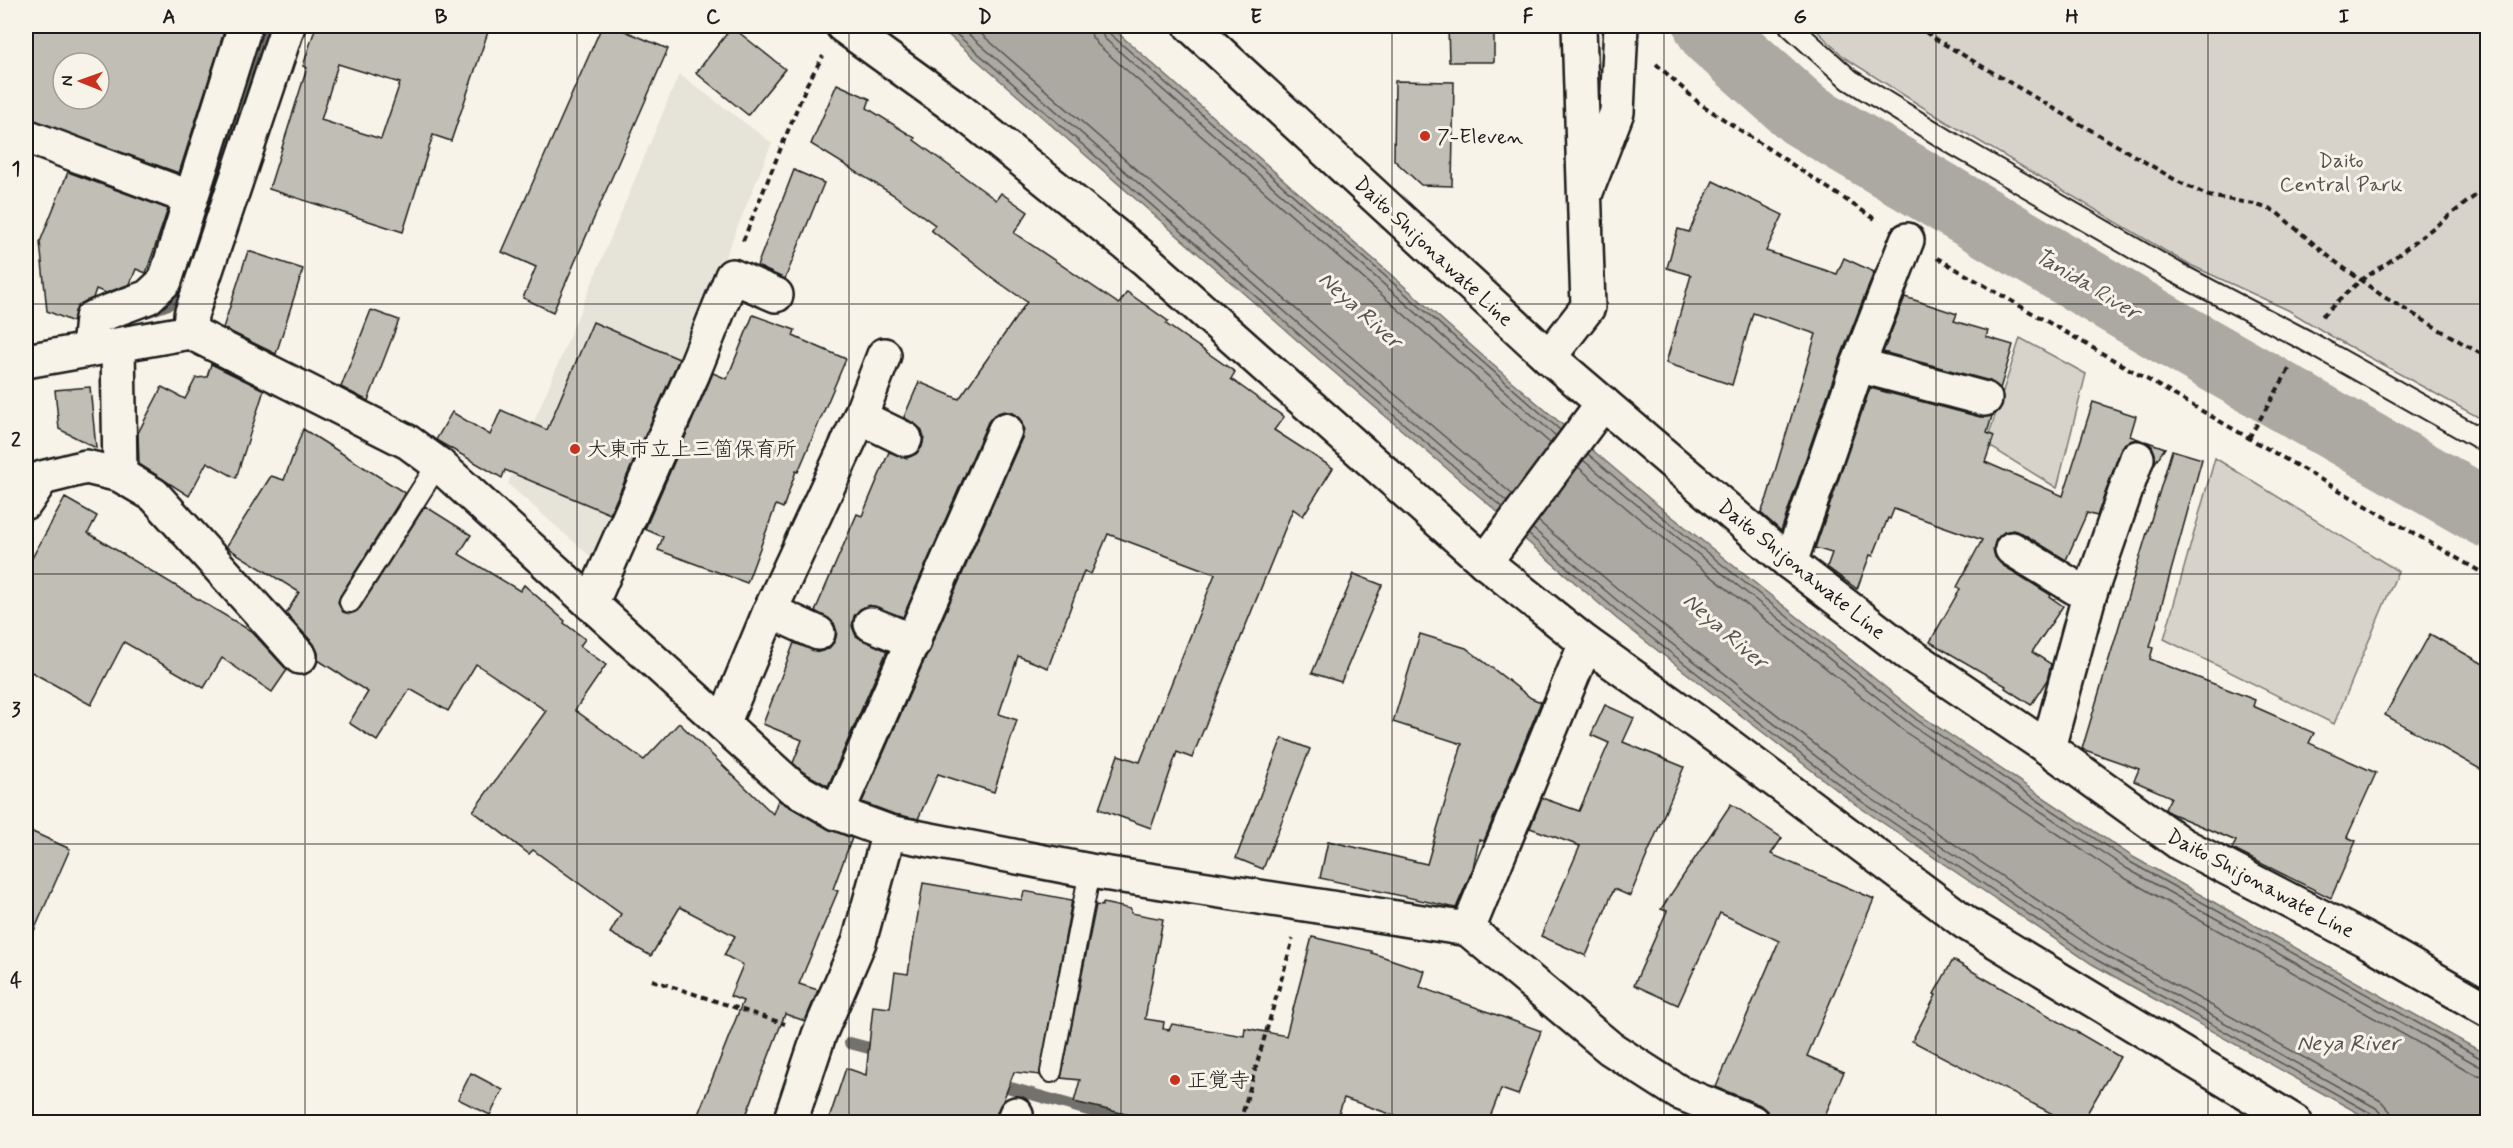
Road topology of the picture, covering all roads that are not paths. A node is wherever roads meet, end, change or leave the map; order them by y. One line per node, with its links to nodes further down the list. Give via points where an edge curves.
1 (245, 26): 10 (street)
2 (288, 26): 13 (street, via 192,315)
3 (843, 26): 30 (street, via 962,112 1146,260)
4 (1191, 26): 16 (street, Daito Shijonawate Line)
5 (1579, 26): 9 (street)
6 (1621, 26): 9 (street, via 1617,112)
7 (1790, 26): 24 (lane, via 1850,80 1955,145 2175,272)
8 (27, 142): 10 (street)
9 (1586, 192): 16 (street, via 1588,307)
10 (191, 198): 14 (street, via 165,280 148,297 92,318)
11 (1907, 240): 18 (street)
12 (776, 295): 34 (street, via 732,276)
13 (190, 332): 14 (street); 26 (street, via 408,442)
14 (103, 348): 17 (street); 27 (street)
15 (884, 355): 21 (street)
16 (1549, 357): 20 (street, Daito Shijonawate Line)
17 (26, 361)
18 (1858, 365): 19 (street); 31 (street)
19 (1985, 399)
20 (1603, 403): 30 (street); 31 (street, Daito Shijonawate Line)
21 (860, 417): 23 (street); 35 (street)
22 (1005, 430): 38 (street)
23 (905, 439)
24 (2487, 443)
25 (2137, 458): 32 (street)
26 (438, 464): 33 (lane); 34 (street)
27 (120, 475): 28 (street, via 86,467 42,478); 40 (street, via 154,495)
28 (26, 502)
29 (2012, 549): 32 (street)
30 (1491, 555): 39 (street)
31 (1790, 563): 42 (street, Daito Shijonawate Line, via 1906,652)
32 (2089, 596): 42 (street)
33 (350, 602)
34 (591, 604): 41 (street)
35 (770, 610): 37 (street); 41 (street)
36 (871, 624): 38 (street)
37 (818, 633)
38 (914, 642): 43 (street)
39 (1586, 644): 46 (street); 51 (street, via 1966,923)
40 (300, 657)
41 (723, 724): 43 (street, via 792,787)
42 (2048, 748): 47 (street, Daito Shijonawate Line, via 2181,844 2364,939)
43 (837, 813): 44 (street)
44 (889, 832): 45 (street); 49 (street, via 859,942 819,1035)
45 (1090, 871): 46 (street); 48 (lane)
46 (1468, 929): 50 (street, via 1610,1048 1680,1093)
47 (2487, 1010)
48 (1050, 1072)
49 (790, 1122)
50 (1752, 1122)
51 (2295, 1122)

